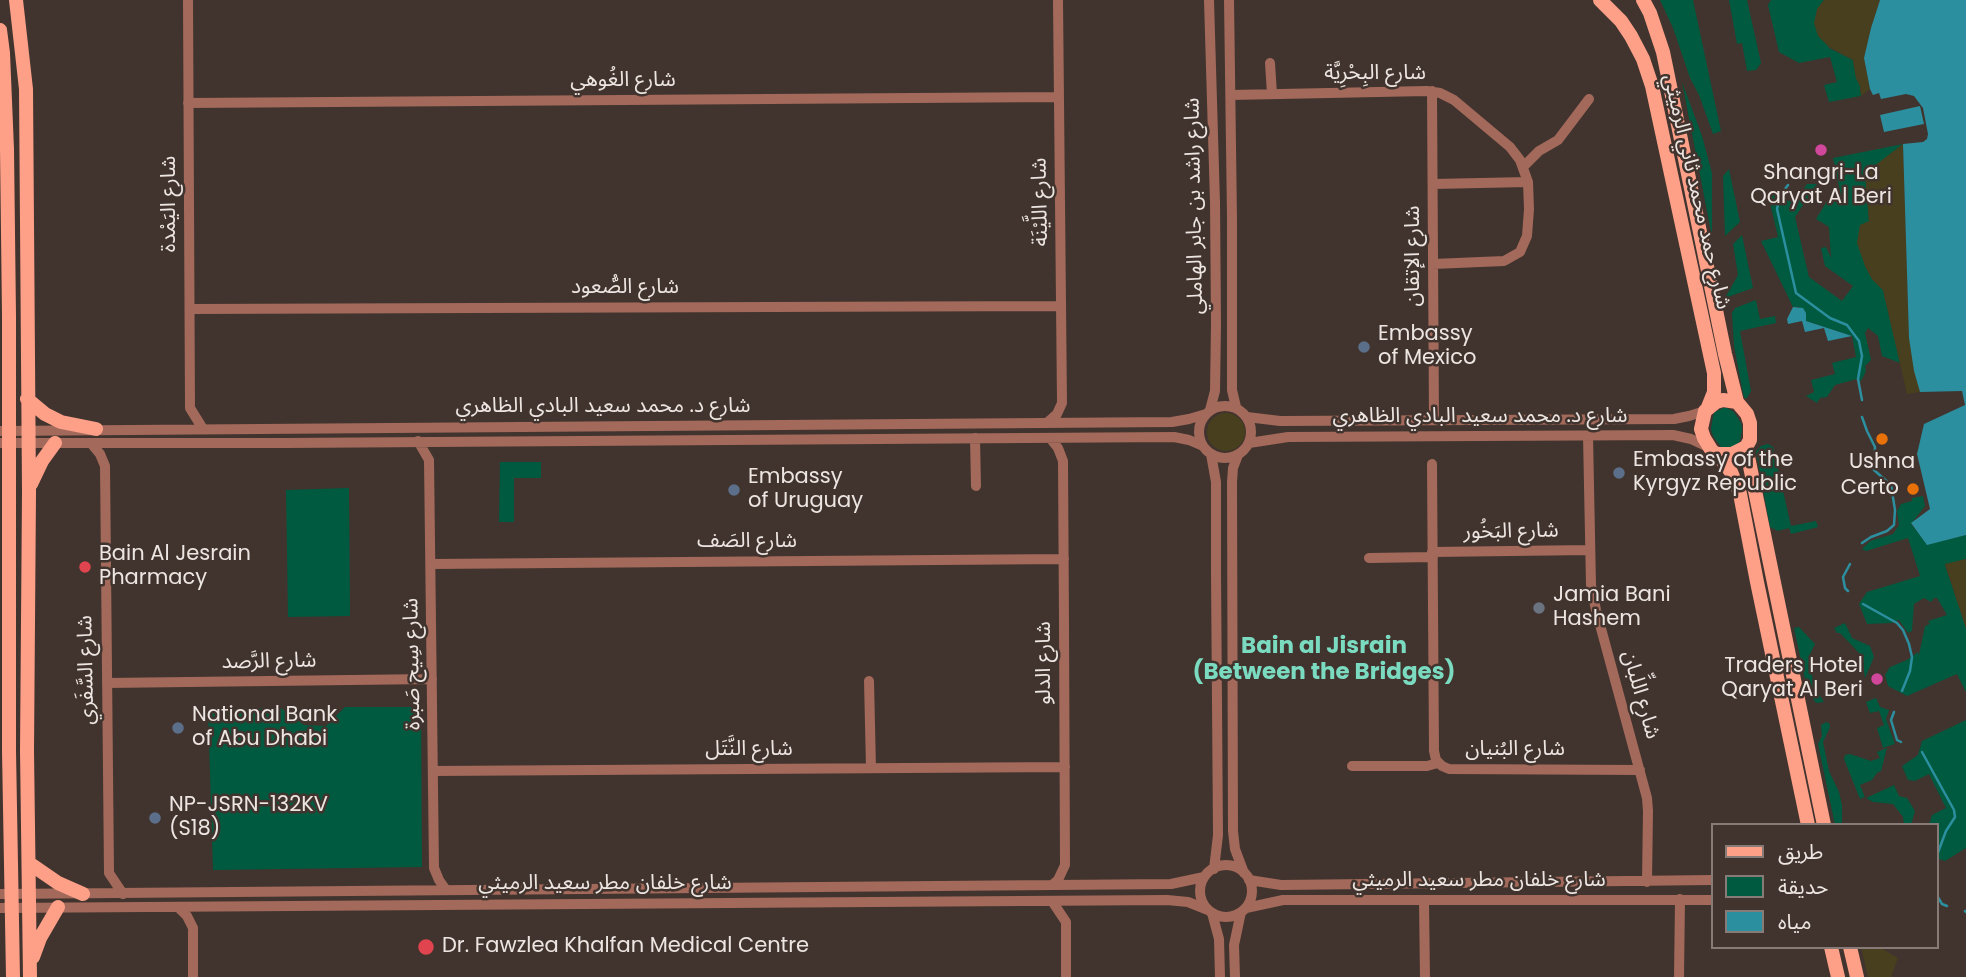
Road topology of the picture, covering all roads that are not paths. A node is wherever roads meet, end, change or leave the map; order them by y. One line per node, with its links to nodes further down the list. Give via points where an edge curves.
1 (16, 0): 9 (main road)
2 (27, 0): 9 (main road)
3 (188, 0): 17 (street, شارع اليَمْدة)
4 (1058, 0): 15 (street, شارع اللَّيْنَة)
5 (1209, 0): 34 (street, شارع راشد بن جابر الهاملي, via 1216,310 1215,391)
6 (1229, 0): 14 (street, شارع راشد بن جابر الهاملي)
7 (1600, 0): 33 (main road, شارع حمد محمد ثاني الرميثي, via 1631,36 1652,86 1712,360 1715,384)
8 (1643, 0): 29 (main road, شارع حمد محمد ثاني الرميثي, via 1663,52)
9 (19, 23): 28 (main road, via 26,89)
10 (0, 30): 18 (main road, via 6,99)
11 (1270, 63): 13 (street)
12 (1432, 92): 13 (street, شارع البِحْرِيَّة); 19 (street, شارع البِحْرِيَّة, via 1454,100 1510,147); 21 (street, شارع الإتقان)
13 (1272, 94): 14 (street, شارع البِحْرِيَّة)
14 (1231, 95): 31 (street, شارع راشد بن جابر الهاملي, via 1232,390)
15 (1059, 97): 17 (street, شارع الغُوهي); 23 (street, شارع اللَّيْنَة)
16 (1589, 99): 19 (street, via 1558,140)
17 (188, 103): 24 (street, شارع اليَمْدة)
18 (4, 152): 25 (main road)
19 (1523, 167): 20 (street, شارع البِحْرِيَّة)
20 (1528, 182): 21 (street); 22 (street, شارع البِحْرِيَّة, via 1527,236 1515,256 1504,261)
21 (1433, 184): 22 (street, شارع الإتقان)
22 (1433, 264): 36 (street, شارع الإتقان)
23 (1061, 306): 24 (street, شارع الصُّعود); 30 (street, شارع اللَّيْنَة)
24 (190, 309): 32 (street, شارع اليَمْدة)
25 (4, 314): 26 (main road)
26 (9, 362): 27 (main road); 45 (main road)
27 (0, 393)
28 (27, 399): 44 (main road, via 38,410); 46 (main road)
29 (1737, 402): 33 (main road, via 1723,400); 57 (main road, via 1750,423)
30 (1062, 404): 37 (street); 38 (street)
31 (1236, 407): 34 (street, via 1219,406); 35 (street)
32 (190, 408): 40 (street, شارع اليَمْدة); 41 (street)
33 (1706, 409): 36 (street, شارع د. محمد سعيد البادي الظاهري, via 1674,419); 59 (main road, via 1701,429)
34 (1208, 412): 38 (street, شارع د. محمد سعيد البادي الظاهري, via 1172,422); 58 (street, via 1199,427)
35 (1247, 417): 36 (street, شارع د. محمد سعيد البادي الظاهري); 56 (street)
36 (1434, 420)
37 (1048, 422): 38 (street, شارع د. محمد سعيد البادي الظاهري); 39 (street, شارع د. محمد سعيد البادي الظاهري)
38 (1077, 422)
39 (951, 423): 42 (street, شارع د. محمد سعيد البادي الظاهري); 50 (street)
40 (178, 429): 41 (street, شارع د. محمد سعيد البادي الظاهري); 44 (street, شارع د. محمد سعيد البادي الظاهري)
41 (203, 429): 42 (street, شارع د. محمد سعيد البادي الظاهري)
42 (238, 429): 53 (street, via 241,436)
43 (1588, 435): 56 (street, شارع د. محمد سعيد البادي الظاهري, via 1288,437); 59 (street, شارع د. محمد سعيد البادي الظاهري, via 1673,435); 68 (street, شارع اللِّبان)
44 (93, 436): 46 (street, شارع د. محمد سعيد البادي الظاهري); 54 (street, شارع د. محمد سعيد البادي الظاهري); 55 (street, شارع د. محمد سعيد البادي الظاهري); 64 (street, شارع السَّفَري)
45 (4, 437): 46 (street, شارع د. محمد سعيد البادي الظاهري); 65 (main road)
46 (27, 437): 54 (street, شارع د. محمد سعيد البادي الظاهري); 67 (main road)
47 (975, 438): 48 (street, شارع د. محمد سعيد البادي الظاهري); 50 (street, شارع د. محمد سعيد البادي الظاهري); 66 (street)
48 (1050, 438): 49 (street, شارع د. محمد سعيد البادي الظاهري); 62 (street, شارع الدلو)
49 (1075, 438): 58 (street, شارع د. محمد سعيد البادي الظاهري, via 1174,437); 62 (street, شارع الدلو)
50 (951, 439): 52 (street, شارع د. محمد سعيد البادي الظاهري)
51 (418, 441): 52 (street, شارع د. محمد سعيد البادي الظاهري); 53 (street, شارع د. محمد سعيد البادي الظاهري); 61 (street, شارع سِيح صَبرة)
52 (444, 441): 61 (street)
53 (237, 442): 55 (street, شارع د. محمد سعيد البادي الظاهري)
54 (55, 443): 67 (main road)
55 (120, 443): 64 (street)
56 (1250, 443): 60 (street)
57 (1746, 447): 59 (main road, via 1732,454); 86 (main road)
58 (1207, 450): 60 (street, via 1224,458); 74 (street, via 1216,482)
59 (1713, 451): 85 (main road, via 1731,472 1740,494)
60 (1238, 455): 95 (street, via 1232,482 1233,805 1235,849)
61 (429, 460): 72 (street, شارع سِيح صَبرة)
62 (1063, 461): 71 (street, شارع الدلو)
63 (1432, 464): 69 (street, شارع البُنيان)
64 (105, 467): 77 (street, شارع السَّفَري)
65 (4, 468): 84 (main road)
66 (975, 486)
67 (29, 492): 89 (main road)
68 (1590, 550): 69 (street, شارع البَخُور); 82 (street, شارع اللِّبان, via 1596,610)
69 (1433, 555): 70 (street, شارع البَخُور); 78 (street, شارع البُنيان, via 1434,751)
70 (1369, 558)
71 (1064, 559): 72 (street, شارع الصَف); 80 (street, شارع الدلو)
72 (431, 564): 75 (street, شارع سِيح صَبرة)
73 (1203, 644): 74 (street)
74 (1216, 644): 92 (street, via 1218,835)
75 (432, 679): 77 (street, شارع الرَّصد); 83 (street, شارع سِيح صَبرة)
76 (869, 681): 81 (street)
77 (107, 683): 93 (street, شارع السَّفَري)
78 (1438, 763): 79 (street); 82 (street, شارع البُنيان, via 1449,769)
79 (1352, 766)
80 (1065, 767): 81 (street, شارع النَّتَل); 90 (street, شارع الدلو)
81 (871, 768): 83 (street, شارع النَّتَل)
82 (1640, 770): 97 (street, شارع اللِّبان, via 1648,811)
83 (433, 771): 91 (street, شارع سِيح صَبرة)
84 (5, 791): 87 (main road)
85 (1808, 823)
86 (1824, 823)
87 (11, 833): 88 (main road); 108 (main road)
88 (0, 857)
89 (29, 863): 104 (main road, via 58,883); 109 (main road)
90 (1065, 865): 98 (street); 99 (street)
91 (434, 868): 101 (street); 102 (street, شارع سِيح صَبرة)
92 (1214, 869): 94 (street); 95 (street, via 1230,866)
93 (109, 873): 104 (street); 105 (street)
94 (1204, 877): 99 (street, شارع خلفان مطر سعيد الرميثي, via 1171,884); 119 (street, via 1200,890)
95 (1247, 877): 97 (street, شارع خلفان مطر سعيد الرميثي, via 1282,885); 118 (street, via 1252,894)
96 (1710, 880): 97 (street, شارع خلفان مطر سعيد الرميثي)
97 (1647, 882)
98 (1052, 885): 99 (street, شارع خلفان مطر سعيد الرميثي); 100 (street, شارع خلفان مطر سعيد الرميثي)
99 (1079, 885)
100 (976, 886): 102 (street, شارع خلفان مطر سعيد الرميثي); 110 (street)
101 (421, 890): 102 (street, شارع خلفان مطر سعيد الرميثي); 103 (street, شارع خلفان مطر سعيد الرميثي)
102 (446, 890)
103 (247, 891): 105 (street, شارع خلفان مطر سعيد الرميثي); 116 (street, via 251,900)
104 (87, 894): 105 (street, شارع خلفان مطر سعيد الرميثي); 109 (street, شارع خلفان مطر سعيد الرميثي)
105 (123, 894)
106 (1680, 899): 107 (street, شارع خلفان مطر سعيد الرميثي); 113 (street, شارع خلفان مطر سعيد الرميثي); 132 (street)
107 (1710, 900)
108 (6, 901): 109 (street, شارع خلفان مطر سعيد الرميثي); 122 (main road)
109 (29, 901): 117 (street, شارع خلفان مطر سعيد الرميثي); 125 (main road)
110 (976, 901): 111 (street, شارع خلفان مطر سعيد الرميثي); 116 (street, شارع خلفان مطر سعيد الرميثي)
111 (1052, 901): 112 (street, شارع خلفان مطر سعيد الرميثي); 120 (street)
112 (1077, 901): 119 (street, شارع خلفان مطر سعيد الرميثي, via 1178,901); 120 (street)
113 (1424, 902): 118 (street, شارع خلفان مطر سعيد الرميثي, via 1283,900); 131 (street)
114 (178, 906): 115 (street, شارع خلفان مطر سعيد الرميثي); 117 (street, شارع خلفان مطر سعيد الرميثي); 121 (street)
115 (208, 906): 116 (street, شارع خلفان مطر سعيد الرميثي); 121 (street)
116 (247, 906)
117 (58, 907): 125 (main road, via 40,938)
118 (1243, 910): 119 (street, via 1227,917); 130 (street, via 1234,944)
119 (1210, 911): 129 (street, via 1219,939)
120 (1066, 922): 128 (street)
121 (193, 928): 127 (street)
122 (6, 932): 126 (main road)
123 (1831, 949): 133 (main road)
124 (1850, 949): 134 (main road)
125 (30, 973)
126 (13, 977)
127 (193, 977)
128 (1066, 977)
129 (1220, 977)
130 (1235, 977)
131 (1425, 977)
132 (1679, 977)
133 (1838, 977)
134 (1857, 977)

